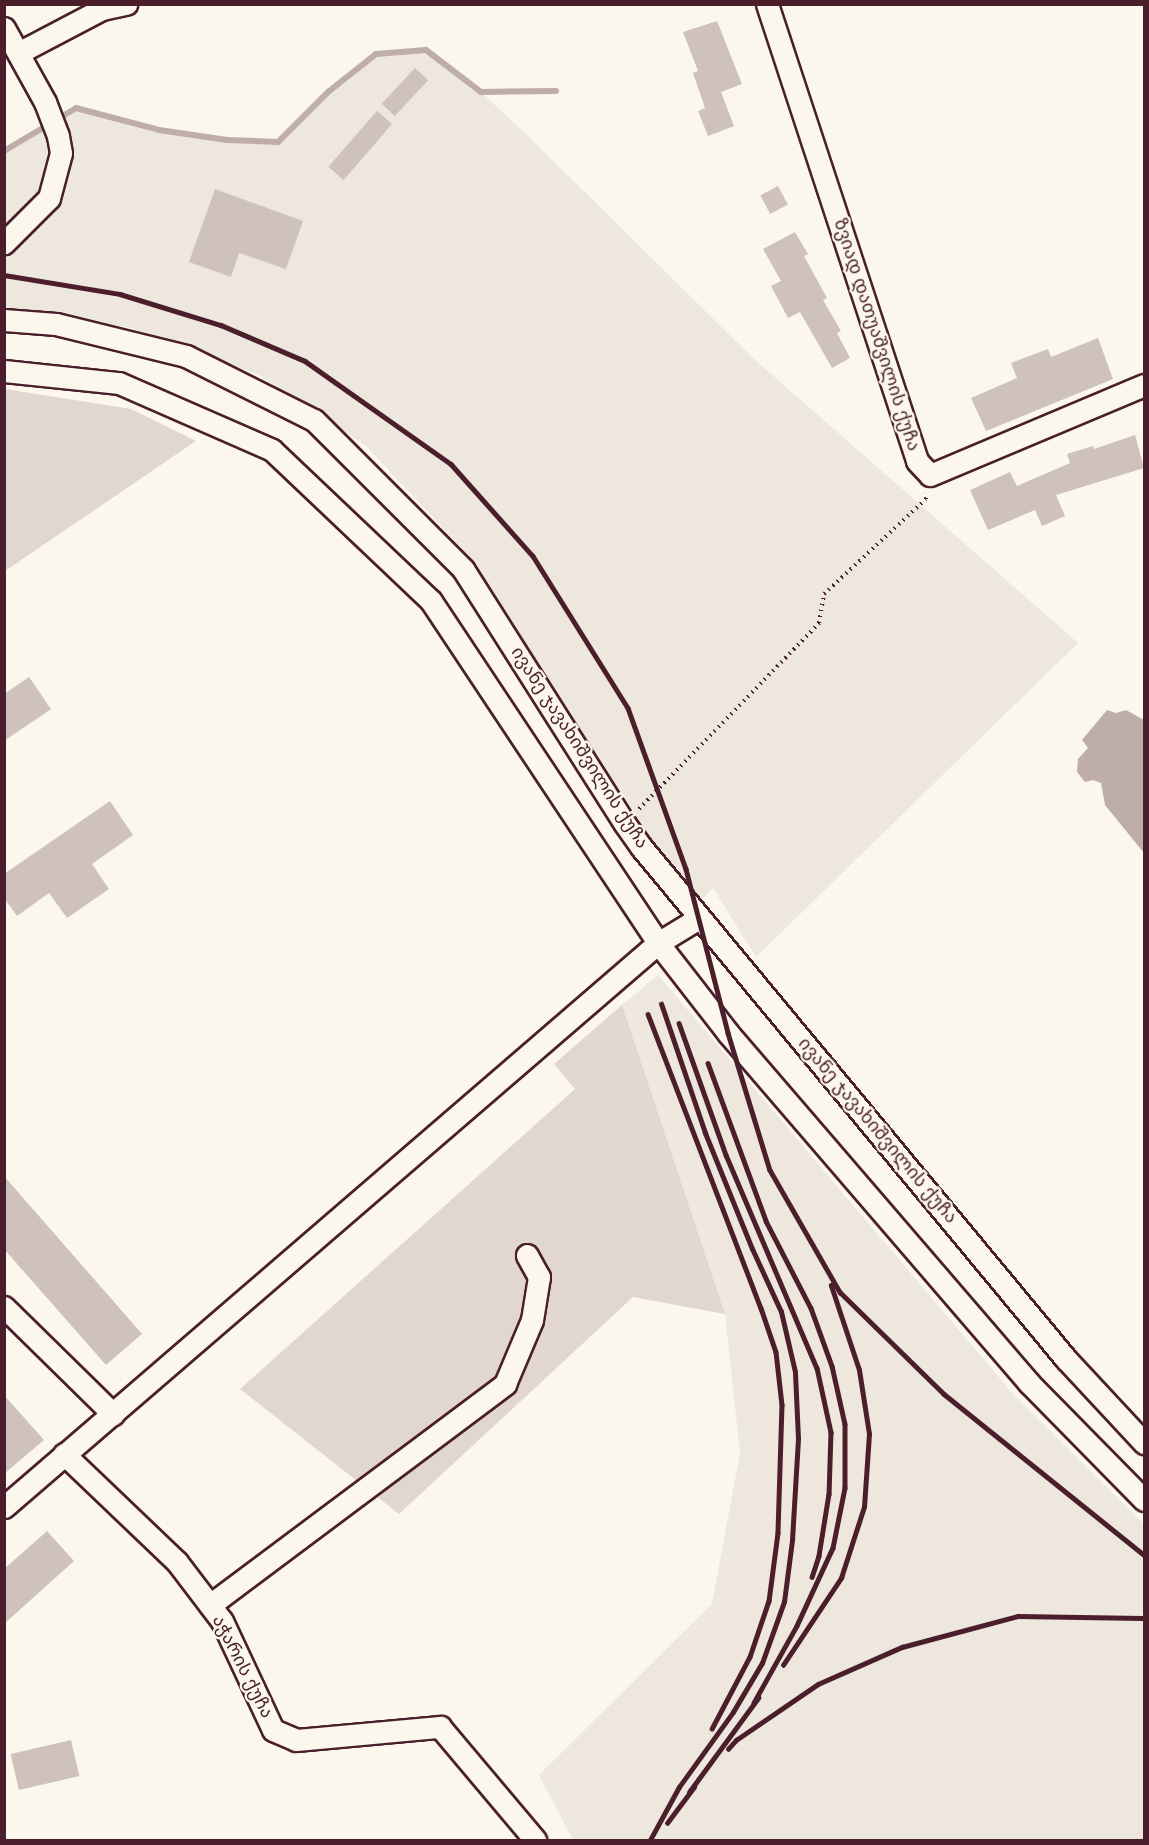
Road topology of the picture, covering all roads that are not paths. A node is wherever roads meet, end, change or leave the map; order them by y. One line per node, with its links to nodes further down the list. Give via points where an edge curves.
1 (126, 4): 4 (street, via 102,9)
2 (767, 4): 8 (street, ზვიად დათუაშვილის ქუჩა, via 917,461 930,475)
3 (4, 28): 4 (street)
4 (20, 52): 5 (street, via 45,102 61,153 49,198)
5 (4, 243)
6 (4, 321): 9 (street, ივანე ჯავახიშვილის ქუჩა, via 56,324 186,356 314,420 463,569 625,824)
7 (4, 371): 10 (street, via 119,383 272,450 431,601)
8 (1144, 385)
9 (699, 918): 10 (street); 14 (street, ივანე ჯავახიშვილის ქუჩა, via 1066,1359)
10 (658, 943): 13 (street); 16 (street, via 728,1033 1029,1383)
11 (527, 1255): 18 (street, via 539,1277 532,1320 505,1384)
12 (4, 1307): 13 (street)
13 (112, 1414): 15 (street)
14 (1144, 1443)
15 (64, 1454): 17 (street); 18 (street, აჭარის ქუჩა, via 177,1562)
16 (1144, 1500)
17 (4, 1507)
18 (210, 1605): 19 (street, აჭარის ქუჩა, via 222,1621 273,1730 296,1740 440,1727)
19 (535, 1840)

